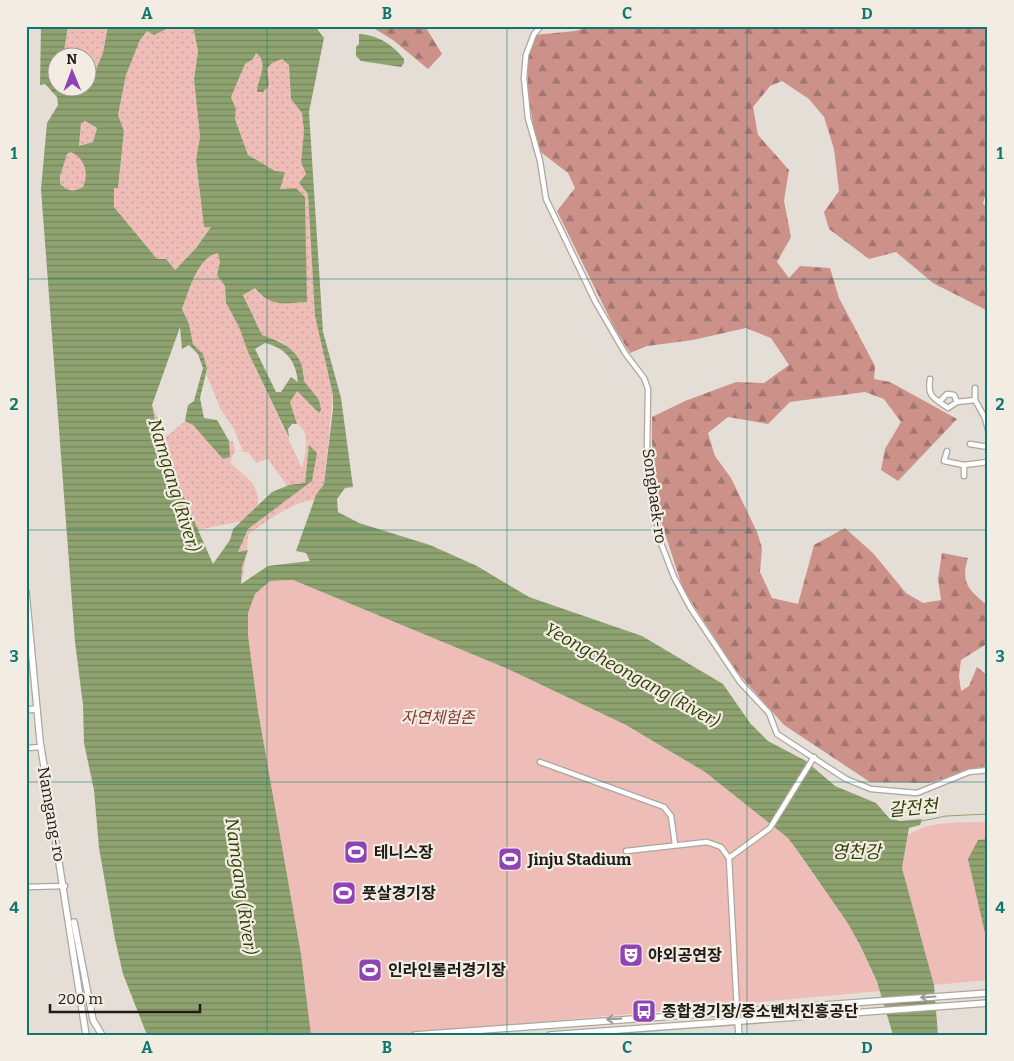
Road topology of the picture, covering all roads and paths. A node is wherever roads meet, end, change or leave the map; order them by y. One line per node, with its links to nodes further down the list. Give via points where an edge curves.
1 (541, 26): 19 (street, Songbaek-ro, via 534,34 526,55 524,78 528,118 546,199 598,308 648,389 646,450 659,538 665,556 690,607 740,682 769,713 776,734)
2 (930, 379): 5 (street, via 928,391)
3 (975, 388): 4 (street)
4 (975, 400): 6 (street); 7 (street)
5 (940, 401): 6 (street, via 948,408); 6 (street, via 947,394 954,395)
6 (957, 402)
7 (988, 430)
8 (970, 444): 9 (street)
9 (988, 447)
10 (947, 451): 12 (street, via 944,461)
11 (988, 462): 12 (street)
12 (964, 465): 13 (street)
13 (964, 476)
14 (26, 592): 15 (street, Namgang-ro)
15 (36, 709): 16 (street); 17 (street, Namgang-ro)
16 (26, 710)
17 (41, 747): 18 (street); 25 (street, Namgang-ro)
18 (26, 748)
19 (814, 757): 21 (street, Songbaek-ro, via 846,779 871,789 918,793 969,772); 24 (street, via 770,828)
20 (540, 762): 22 (street, via 664,808 671,816)
21 (988, 770)
22 (675, 844): 23 (street); 24 (street, via 707,842 721,847)
23 (626, 851)
24 (729, 858): 30 (street)
25 (61, 861): 26 (street, Namgang-ro); 33 (street, via 92,1015)
26 (64, 886): 27 (street); 32 (street, Namgang-ro)
27 (26, 887)
28 (988, 993): 30 (street, one-way to 30)
29 (988, 1002): 31 (street)
30 (737, 1010): 31 (street); 34 (street, one-way to 34)
31 (738, 1021): 35 (street); 36 (street)
32 (86, 1035)
33 (102, 1035)
34 (415, 1035)
35 (550, 1035)
36 (739, 1035)

